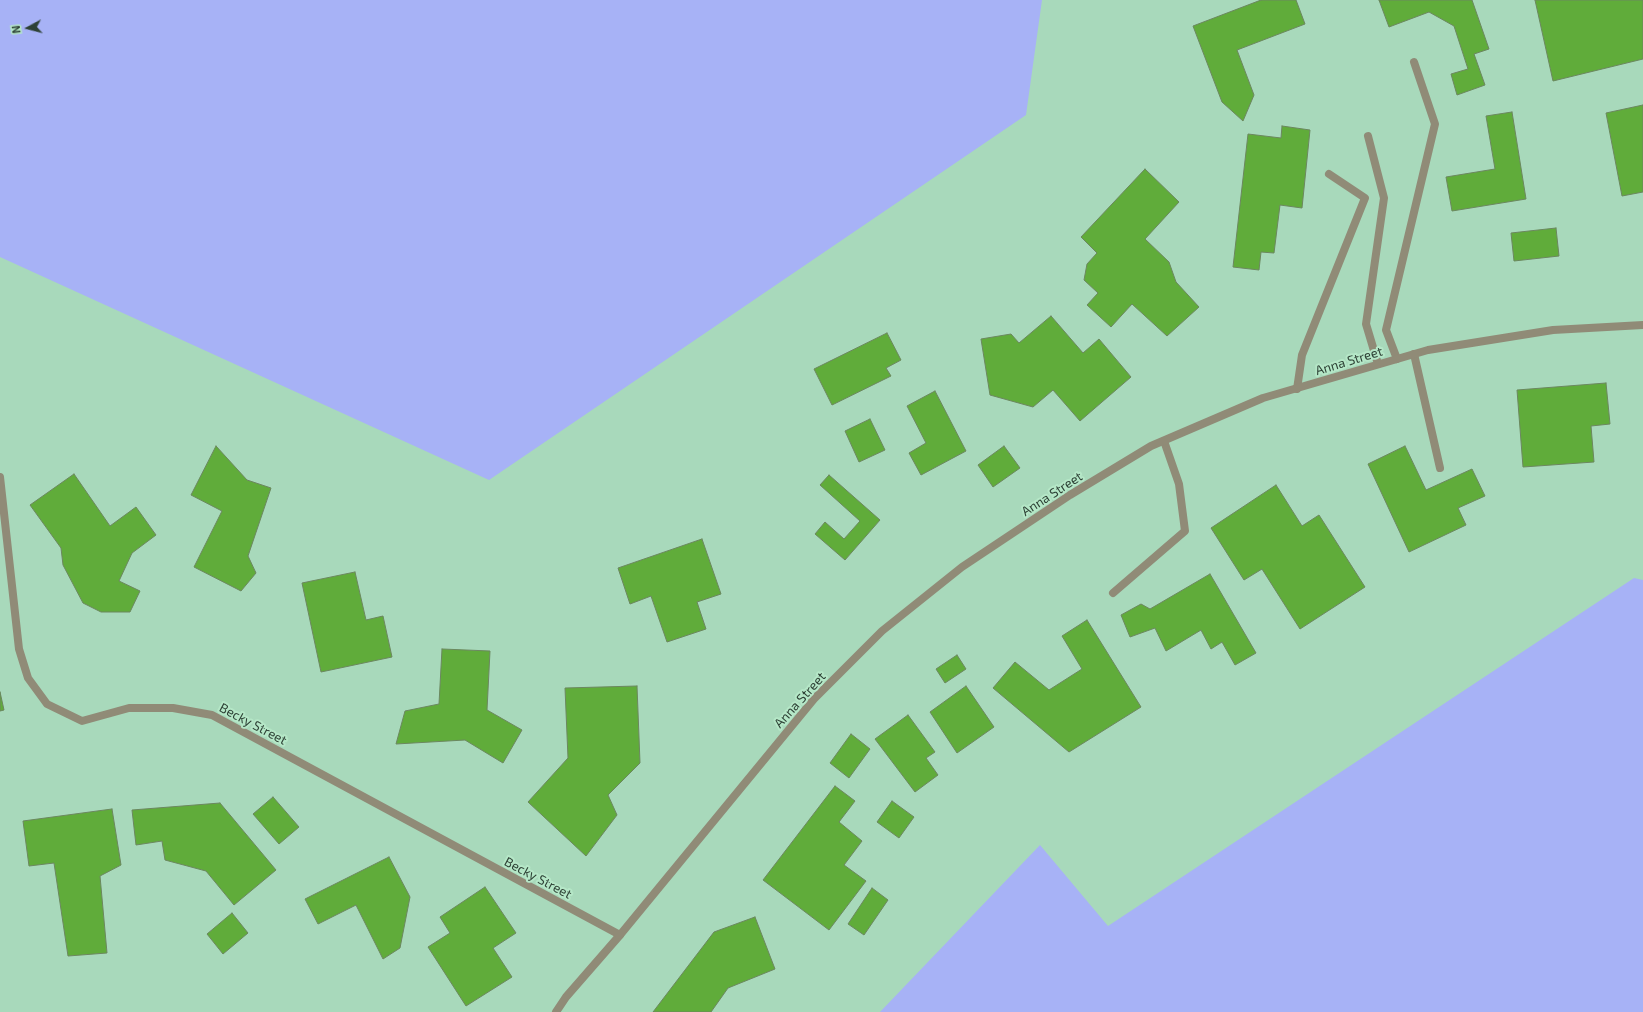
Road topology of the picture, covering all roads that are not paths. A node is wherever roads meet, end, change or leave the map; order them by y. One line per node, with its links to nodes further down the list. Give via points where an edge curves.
1 (1414, 62): 6 (street, via 1435,124 1386,330)
2 (1368, 136): 7 (street, via 1384,198 1366,324)
3 (1329, 174): 8 (street, via 1365,198 1302,355)
4 (1643, 325): 5 (street, Anna Street, via 1553,330)
5 (1414, 354): 6 (street, Anna Street); 10 (street)
6 (1397, 359): 7 (street, Anna Street)
7 (1378, 364): 8 (street, Anna Street)
8 (1297, 388): 9 (street, Anna Street, via 1263,398)
9 (1164, 441): 12 (street, via 1179,484 1185,531); 13 (street, Anna Street, via 1151,446 1070,495 962,568 882,631 814,699)
10 (1440, 468)
11 (0, 477): 13 (street, Becky Street, via 19,649 28,678 47,704 82,721 129,708 173,708 212,715)
12 (1113, 593)
13 (620, 935): 14 (street, Anna Street)
14 (556, 1012)

